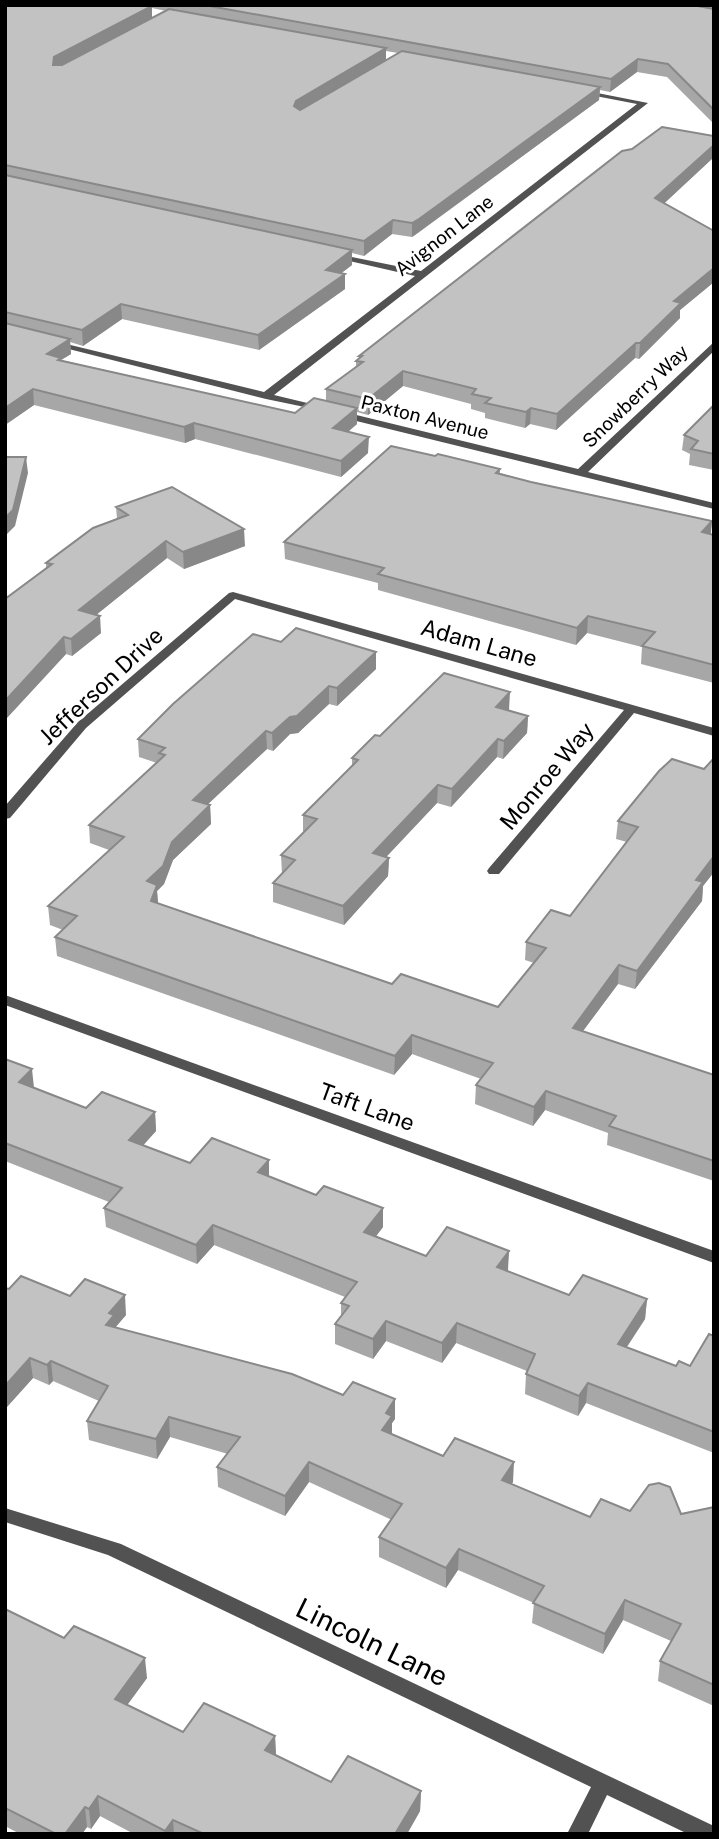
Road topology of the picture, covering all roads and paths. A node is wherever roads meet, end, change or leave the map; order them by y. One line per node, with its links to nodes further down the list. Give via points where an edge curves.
1 (563, 88): 3 (street, Avignon Lane, via 645,103)
2 (327, 254): 3 (street)
3 (421, 274): 6 (street, Avignon Lane)
4 (44, 341): 6 (street, Paxton Avenue)
5 (714, 345): 7 (street, Snowberry Way)
6 (266, 396): 7 (street, Paxton Avenue)
7 (580, 472): 8 (street, Paxton Avenue)
8 (714, 506)
9 (233, 595): 10 (street, Adam Lane); 12 (street, Jefferson Drive, via 82,725)
10 (632, 708): 11 (street, Adam Lane); 13 (street, Monroe Way)
11 (714, 732)
12 (6, 810)
13 (494, 871)
14 (5, 1000): 15 (street, Taft Lane)
15 (714, 1257)
16 (5, 1515): 17 (street, Lincoln Lane, via 114,1549)
17 (602, 1785): 18 (street); 19 (street, Lincoln Lane)
18 (577, 1834)
19 (709, 1834)

